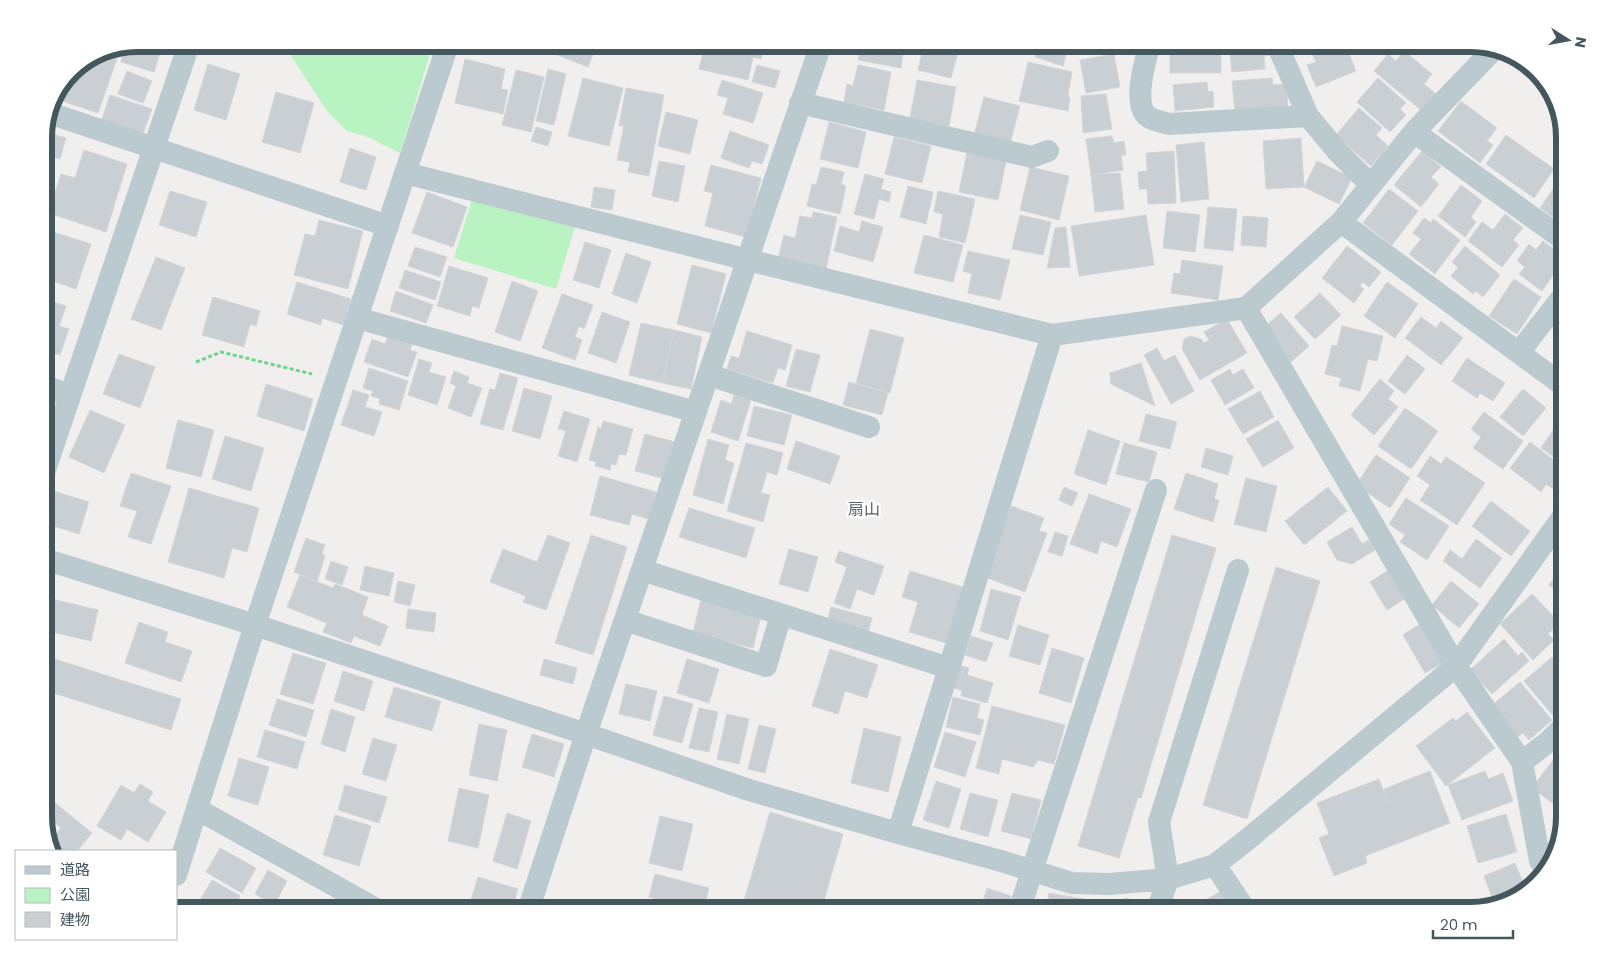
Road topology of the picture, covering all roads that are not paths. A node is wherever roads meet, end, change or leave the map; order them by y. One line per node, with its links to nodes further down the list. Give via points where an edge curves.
1 (186, 52): 11 (street)
2 (445, 52): 13 (street)
3 (818, 52): 7 (street)
4 (1148, 52): 9 (street, via 1140,93 1143,111 1150,118 1169,124)
5 (1280, 52): 9 (street)
6 (1489, 54): 10 (street)
7 (800, 103): 12 (street, via 1032,157); 18 (street)
8 (55, 115): 11 (street)
9 (1308, 116): 14 (street)
10 (1414, 132): 14 (street); 17 (street)
11 (154, 148): 16 (street); 27 (street)
12 (1048, 151)
13 (405, 173): 16 (street); 18 (street)
14 (1371, 185): 15 (street)
15 (1341, 222): 20 (street); 23 (street)
16 (388, 226): 21 (street)
17 (1555, 234)
18 (748, 260): 22 (street); 24 (street)
19 (1555, 306): 23 (street)
20 (1246, 308): 22 (street); 39 (street)
21 (357, 318): 28 (street); 38 (street)
22 (1052, 335): 40 (street)
23 (1519, 352): 25 (street)
24 (709, 375): 28 (street); 29 (street)
25 (1555, 379)
26 (53, 389): 27 (street)
27 (70, 395): 30 (street)
28 (696, 412): 34 (street)
29 (869, 427)
30 (53, 446)
31 (1156, 490): 49 (street)
32 (1556, 527): 39 (street)
33 (53, 562): 38 (street)
34 (642, 570): 36 (street); 37 (street)
35 (1238, 570): 50 (street, via 1159,822)
36 (781, 615): 37 (street, via 766,666); 40 (street)
37 (625, 620): 41 (street)
38 (256, 625): 41 (street); 44 (street)
39 (1456, 666): 43 (street); 46 (street)
40 (949, 668): 45 (street)
41 (586, 734): 45 (street, via 748,790); 52 (street)
42 (1556, 734): 43 (street)
43 (1522, 762): 47 (street)
44 (197, 809): 48 (street); 51 (street)
45 (898, 833): 49 (street)
46 (1215, 864): 50 (street); 55 (street)
47 (1542, 864)
48 (178, 869)
49 (1032, 871): 50 (street, via 1072,883 1109,884); 53 (street)
50 (1168, 878): 54 (street)
51 (364, 902)
52 (531, 902)
53 (1022, 902)
54 (1161, 902)
55 (1240, 902)

